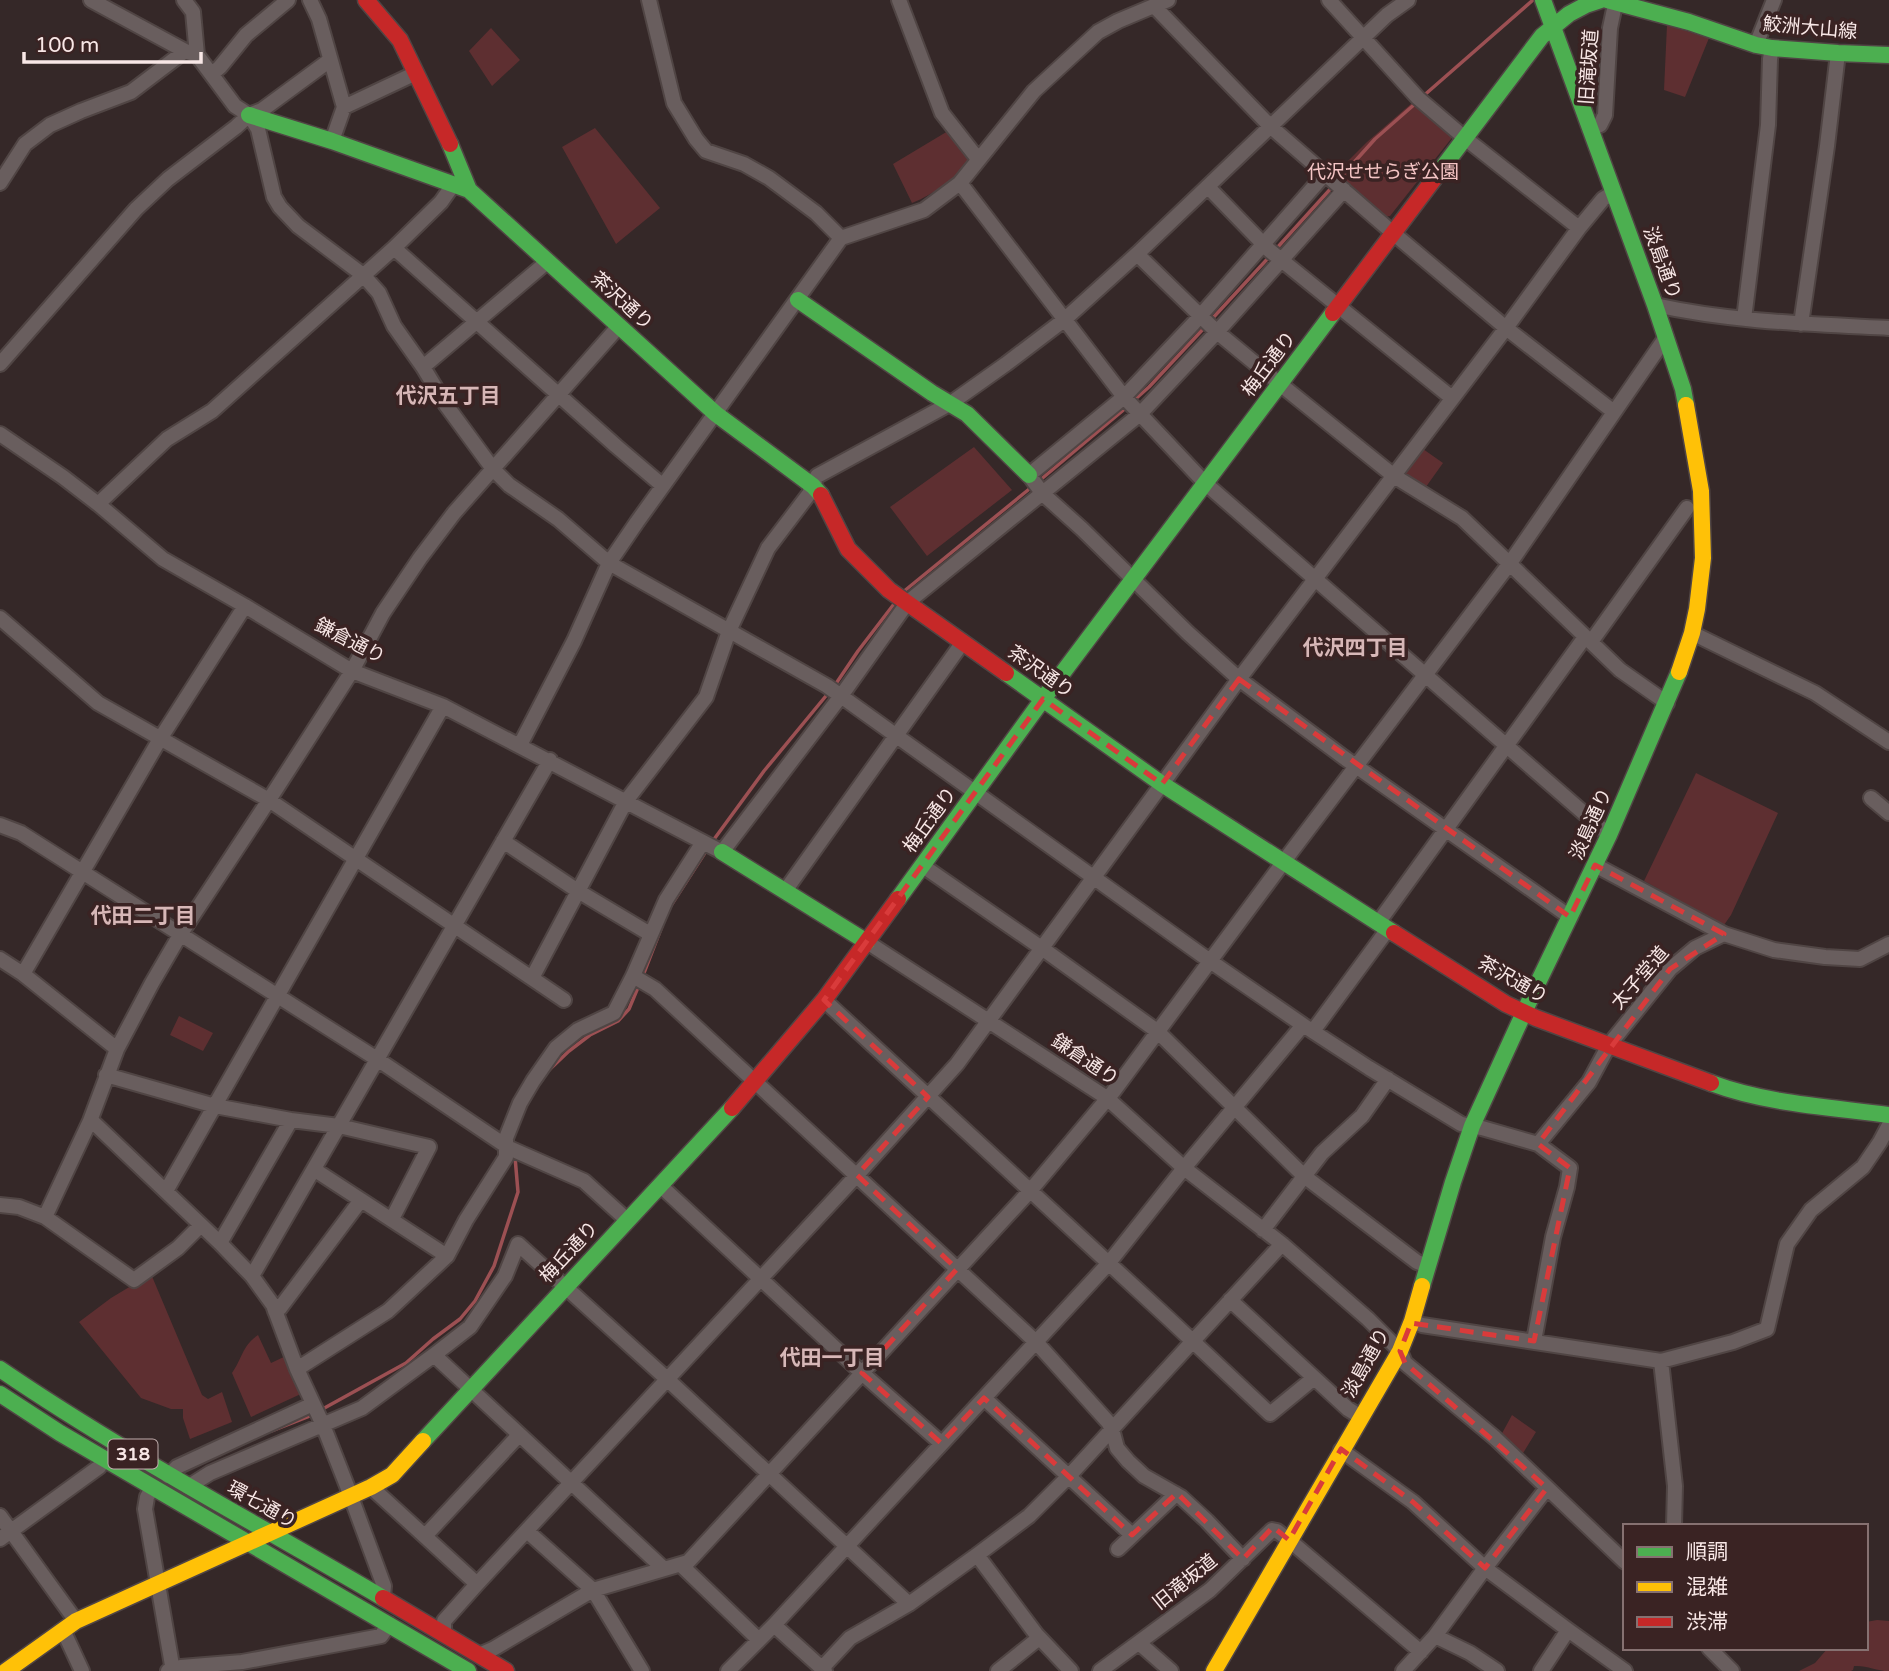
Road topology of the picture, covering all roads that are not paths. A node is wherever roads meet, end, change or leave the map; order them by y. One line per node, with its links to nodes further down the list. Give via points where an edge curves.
1 (91, 0): 18 (street)
2 (184, 0): 18 (street, via 193,12)
3 (288, 0): 23 (street, via 246,35)
4 (310, 0): 21 (street)
5 (366, 0): 22 (street, 茶沢通り, via 400,40)
6 (649, 0): 40 (street, via 674,103 696,139 706,151 769,178)
7 (900, 0): 30 (street, via 943,113)
8 (1168, 0): 14 (street)
9 (1329, 0): 16 (street)
10 (1408, 0): 16 (street)
11 (1610, 0): 15 (street, via 1593,2); 17 (street, 鮫洲大山線); 27 (street, 旧滝坂道, via 1605,115 1600,125)
12 (1774, 0): 17 (street)
13 (1543, 1): 15 (street, 淡島通り)
14 (1155, 6): 26 (street); 30 (street, via 1098,32 1034,91)
15 (1553, 25): 27 (street, 淡島通り); 28 (street, 梅丘通り)
16 (1363, 38): 26 (street); 28 (street, via 1422,101)
17 (1764, 47): 19 (street, 鮫洲大山線); 49 (street, via 1770,59 1768,125)
18 (191, 53): 23 (street); 31 (street, via 131,92 50,125 25,144)
19 (1838, 53): 20 (street, 鮫洲大山線); 53 (street)
20 (1889, 55)
21 (330, 60): 24 (street); 25 (street)
22 (416, 73): 24 (street); 36 (street, 茶沢通り)
23 (212, 75): 25 (street, via 235,106)
24 (344, 107): 29 (street)
25 (249, 115): 29 (street); 45 (street, via 258,129 280,207); 58 (street, via 136,209)
26 (1270, 126): 33 (street); 35 (street)
27 (1590, 130): 37 (street, 淡島通り)
28 (1466, 139): 38 (street); 39 (street, 梅丘通り)
29 (332, 141): 34 (street)
30 (978, 159): 32 (street)
31 (0, 183)
32 (960, 183): 40 (street, via 925,210); 50 (street)
33 (1336, 184): 39 (street); 43 (street); 43 (street)
34 (453, 185): 36 (street); 41 (street)
35 (1208, 187): 42 (street); 43 (street)
36 (469, 190): 44 (street, 茶沢通り)
37 (1613, 193): 38 (street); 47 (street, 淡島通り)
38 (1579, 228): 55 (street)
39 (1393, 233): 48 (street, 梅丘通り); 55 (street)
40 (841, 238): 46 (street)
41 (394, 248): 45 (street); 51 (street)
42 (1137, 254): 50 (street); 52 (street)
43 (1273, 254): 48 (street); 52 (street); 52 (street)
44 (547, 262): 51 (street); 54 (street, 茶沢通り)
45 (363, 275): 59 (street, via 379,293 394,326); 74 (street, via 212,411 167,439)
46 (798, 300): 63 (street); 66 (street)
47 (1655, 305): 49 (street); 57 (street, 淡島通り)
48 (1338, 307): 60 (street, 梅丘通り); 62 (street)
49 (1744, 319): 53 (street)
50 (1064, 320): 63 (street); 64 (street)
51 (476, 322): 59 (street); 61 (street)
52 (1210, 324): 60 (street); 64 (street); 64 (street)
53 (1801, 324): 56 (street)
54 (620, 327): 61 (street); 66 (street, 茶沢通り)
55 (1506, 328): 62 (street); 65 (street)
56 (1889, 328)
57 (1666, 337): 65 (street); 84 (street, 淡島通り, via 1683,389 1701,491 1703,558)
58 (0, 364)
59 (423, 367): 68 (street)
60 (1280, 384): 69 (street); 70 (street, 梅丘通り)
61 (558, 395): 68 (street); 72 (street)
62 (1452, 398): 69 (street)
63 (951, 403): 71 (street); 73 (street, via 817,476)
64 (1133, 406): 70 (street); 71 (street); 71 (street)
65 (1614, 412): 76 (street)
66 (716, 414): 72 (street); 73 (street, 茶沢通り)
67 (2, 441): 74 (street, 鎌倉通り)
68 (493, 469): 77 (street); 87 (street, via 420,558)
69 (1394, 476): 76 (street, via 1462,518); 78 (street)
70 (1205, 483): 78 (street); 79 (street, 梅丘通り)
71 (1037, 485): 79 (street); 80 (street)
72 (663, 486): 77 (street)
73 (813, 486): 80 (street, 茶沢通り, via 848,549); 83 (street, via 768,548)
74 (98, 503): 81 (street, 鎌倉通り, via 163,559)
75 (1687, 508): 85 (street)
76 (1510, 563): 85 (street); 88 (street)
77 (609, 564): 83 (street); 97 (street)
78 (1316, 579): 88 (street); 89 (street)
79 (1132, 580): 89 (street); 91 (street, 梅丘通り)
80 (904, 600): 86 (street, 茶沢通り); 90 (street)
81 (245, 606): 87 (street, 鎌倉通り); 95 (street)
82 (2, 626): 95 (street, via 98,703)
83 (729, 631): 90 (street); 105 (street, via 706,697)
84 (1692, 633): 92 (street, 淡島通り); 96 (street, via 1815,693)
85 (1588, 640): 92 (street, via 1620,670); 98 (street)
86 (963, 642): 91 (street, 茶沢通り); 94 (street)
87 (352, 671): 93 (street, 鎌倉通り); 104 (street)
88 (1426, 675): 98 (street); 100 (street)
89 (1239, 679): 100 (street); 101 (street)
90 (835, 691): 94 (street); 111 (street)
91 (1043, 699): 101 (street, 茶沢通り); 102 (street, 梅丘通り)
92 (1667, 702): 109 (street, 淡島通り)
93 (443, 706): 97 (street, 鎌倉通り); 112 (street)
94 (895, 735): 102 (street); 119 (street)
95 (160, 738): 104 (street); 116 (street)
96 (1889, 742)
97 (520, 745): 99 (street, 鎌倉通り)
98 (1506, 745): 108 (street); 109 (street)
99 (550, 761): 105 (street, 鎌倉通り); 110 (street)
100 (1357, 766): 108 (street); 113 (street)
101 (1162, 784): 113 (street, 茶沢通り); 117 (street)
102 (975, 793): 114 (street, 梅丘通り); 117 (street)
103 (1871, 798): 106 (street)
104 (270, 800): 112 (street); 125 (street)
105 (626, 802): 111 (street, 鎌倉通り); 118 (street)
106 (1889, 813)
107 (0, 825): 116 (street)
108 (1445, 830): 120 (street); 122 (street)
109 (1609, 835): 115 (street, 淡島通り)
110 (503, 841): 118 (street); 121 (street)
111 (711, 846): 119 (street, 鎌倉通り); 123 (street, via 666,900)
112 (357, 858): 121 (street); 134 (street)
113 (1284, 862): 122 (street, 茶沢通り); 130 (street)
114 (923, 866): 126 (street, 梅丘通り); 128 (street)
115 (1595, 866): 120 (street, 淡島通り); 124 (street)
116 (83, 872): 125 (street); 131 (street)
117 (1093, 878): 128 (street); 130 (street)
118 (578, 891): 123 (street); 132 (street)
119 (785, 891): 126 (street, 鎌倉通り)
120 (1570, 917): 137 (street, 淡島通り)
121 (455, 926): 132 (street); 143 (street)
122 (1383, 926): 137 (street, 茶沢通り); 139 (street)
123 (650, 934): 133 (street)
124 (1724, 934): 127 (street, via 1774,950 1825,957 1860,959); 141 (street, 太子堂道, via 1679,960)
125 (180, 935): 134 (street); 142 (street)
126 (867, 942): 136 (street, 梅丘通り); 138 (street, 鎌倉通り)
127 (1889, 944)
128 (1043, 949): 138 (street); 140 (street)
129 (0, 959): 131 (street)
130 (1210, 961): 139 (street); 140 (street)
131 (23, 974): 142 (street)
132 (532, 978): 135 (street)
133 (639, 980): 146 (street); 158 (street, via 614,1013 578,1030 544,1063 506,1138)
134 (278, 997): 143 (street); 149 (street)
135 (564, 1000)
136 (824, 1000): 146 (street, 梅丘通り); 147 (street)
137 (1524, 1013): 141 (street, 茶沢通り); 156 (street, 淡島通り)
138 (989, 1021): 147 (street); 148 (street, 鎌倉通り)
139 (1308, 1028): 145 (street); 150 (street)
140 (1157, 1031): 148 (street); 150 (street)
141 (1609, 1045): 151 (street, 茶沢通り, via 1737,1093); 157 (street, 太子堂道, via 1589,1082)
142 (117, 1049): 144 (street)
143 (377, 1059): 155 (street); 158 (street)
144 (106, 1075): 149 (street); 153 (street)
145 (1388, 1079): 156 (street, via 1461,1124); 162 (street, via 1362,1116)
146 (755, 1082): 161 (street); 163 (street, 梅丘通り)
147 (928, 1097): 161 (street); 165 (street)
148 (1107, 1098): 159 (street, 鎌倉通り); 165 (street)
149 (215, 1106): 152 (street); 164 (street)
150 (1235, 1108): 159 (street); 162 (street)
151 (1889, 1115)
152 (291, 1120): 155 (street); 173 (street)
153 (90, 1121): 164 (street); 168 (street)
154 (1889, 1125): 190 (street, via 1863,1167 1811,1209 1787,1244 1767,1329)
155 (340, 1126): 160 (street); 169 (street, via 429,1147)
156 (1472, 1126): 157 (street); 177 (street, 淡島通り)
157 (1538, 1144): 186 (street, via 1570,1168)
158 (511, 1148): 170 (street, via 584,1181); 175 (street)
159 (1184, 1168): 172 (street, 鎌倉通り); 176 (street)
160 (315, 1170): 166 (street); 179 (street)
161 (856, 1175): 178 (street); 180 (street)
162 (1304, 1176): 172 (street); 177 (street)
163 (661, 1186): 170 (street, 梅丘通り); 180 (street)
164 (166, 1191): 171 (street)
165 (1030, 1191): 176 (street); 178 (street)
166 (361, 1200): 169 (street); 183 (street)
167 (0, 1205): 168 (street)
168 (45, 1217): 171 (street, via 134,1280)
169 (391, 1219): 175 (street)
170 (628, 1220): 181 (street, 梅丘通り)
171 (201, 1225): 173 (street)
172 (1263, 1230): 174 (street, 鎌倉通り)
173 (220, 1243): 179 (street)
174 (1282, 1244): 182 (street); 188 (street, 鎌倉通り)
175 (447, 1256): 191 (street, via 388,1311)
176 (1108, 1264): 185 (street); 187 (street)
177 (1428, 1266): 184 (street, 淡島通り)
178 (957, 1269): 187 (street); 193 (street)
179 (252, 1276): 183 (street)
180 (760, 1279): 193 (street); 195 (street)
181 (565, 1287): 189 (street, via 517,1244 505,1276 470,1326); 195 (street); 196 (street, 梅丘通り)
182 (1230, 1300): 185 (street); 194 (street)
183 (275, 1311): 191 (street)
184 (1412, 1321): 186 (street); 188 (street, 淡島通り)
185 (1192, 1341): 194 (street, via 1270,1414); 201 (street)
186 (1534, 1341): 190 (street)
187 (1036, 1342): 198 (street); 201 (street)
188 (1401, 1351): 200 (street, 淡島通り); 213 (street, 鎌倉通り, via 1405,1363)
189 (434, 1355): 196 (street); 199 (street, via 362,1408)
190 (1661, 1361): 217 (street, via 1675,1486)
191 (297, 1369): 199 (street)
192 (0, 1370): 207 (street, 環七通り / 318)
193 (862, 1373): 203 (street); 206 (street)
194 (1314, 1378): 200 (street)
195 (667, 1379): 206 (street); 209 (street)
196 (470, 1390): 202 (street); 212 (street, 梅丘通り, via 392,1475)
197 (0, 1394): 205 (street, 環七通り / 318)
198 (984, 1398): 203 (street); 208 (street)
199 (317, 1412): 207 (street, via 177,1467); 211 (street); 215 (street)
200 (1360, 1417): 204 (street, 淡島通り)
201 (1112, 1429): 208 (street); 214 (street, via 1117,1448 1128,1461)
202 (519, 1435): 209 (street); 222 (street)
203 (941, 1443): 225 (street)
204 (1341, 1450): 223 (street, 淡島通り); 232 (street, via 1413,1502)
205 (105, 1458): 210 (street, 環七通り / 318); 220 (street)
206 (769, 1474): 225 (street); 230 (street)
207 (169, 1476): 211 (street, 環七通り / 318)
208 (1069, 1476): 221 (street); 227 (street, via 1029,1516)
209 (571, 1483): 218 (street); 231 (street)
210 (153, 1487): 224 (street, 環七通り / 318); 233 (street, via 145,1509)
211 (188, 1487): 219 (street, 環七通り / 318)
212 (371, 1487): 215 (street, 梅丘通り); 222 (street)
213 (1547, 1488): 229 (street, 鎌倉通り); 232 (street)
214 (1176, 1494): 221 (street); 228 (street)
215 (351, 1496): 219 (street, 梅丘通り); 236 (street)
216 (0, 1516): 220 (street)
217 (1674, 1524)
218 (527, 1531): 234 (street); 235 (street)
219 (268, 1533): 224 (street, 梅丘通り); 236 (street, 環七通り / 318)
220 (5, 1535): 240 (street)
221 (1132, 1535): 226 (street)
222 (425, 1536): 234 (street)
223 (1289, 1540): 228 (street, 旧滝坂道, via 1272,1530); 248 (street); 263 (street, 淡島通り)
224 (248, 1542): 233 (street, 梅丘通り); 238 (street, 環七通り / 318)
225 (846, 1547): 237 (street); 239 (street)
226 (1118, 1549)
227 (977, 1555): 237 (street); 244 (street)
228 (1243, 1559): 246 (street, 旧滝坂道)
229 (1623, 1560)
230 (681, 1565): 231 (street); 245 (street)
231 (663, 1568): 235 (street)
232 (1485, 1568): 241 (street); 243 (street)
233 (158, 1584): 240 (street, 梅丘通り); 254 (street)
234 (477, 1584): 242 (street, via 444,1621)
235 (593, 1590): 249 (street); 257 (street)
236 (385, 1599): 242 (street, 環七通り / 318)
237 (908, 1604): 251 (street, via 850,1639)
238 (389, 1624): 250 (street, via 381,1636); 255 (street, 環七通り / 318)
239 (774, 1625): 245 (street); 251 (street)
240 (69, 1626): 252 (street, 梅丘通り); 253 (street)
241 (1568, 1630): 266 (street); 267 (street)
242 (444, 1634): 249 (street, 環七通り / 318)
243 (1435, 1636): 248 (street); 265 (street)
244 (1039, 1638): 259 (street); 260 (street)
245 (759, 1640): 258 (street)
246 (1139, 1643): 261 (street, 旧滝坂道); 262 (street)
247 (1711, 1650): 268 (street)
248 (1421, 1652): 264 (street)
249 (479, 1655): 256 (street, 環七通り / 318)
250 (244, 1667): 254 (street)
251 (824, 1670)
252 (6, 1671)
253 (82, 1671)
254 (171, 1671)
255 (468, 1671)
256 (506, 1671)
257 (642, 1671)
258 (728, 1671)
259 (998, 1671)
260 (1070, 1671)
261 (1100, 1671)
262 (1171, 1671)
263 (1214, 1671)
264 (1403, 1671)
265 (1497, 1671)
266 (1541, 1671)
267 (1625, 1671)
268 (1732, 1671)

